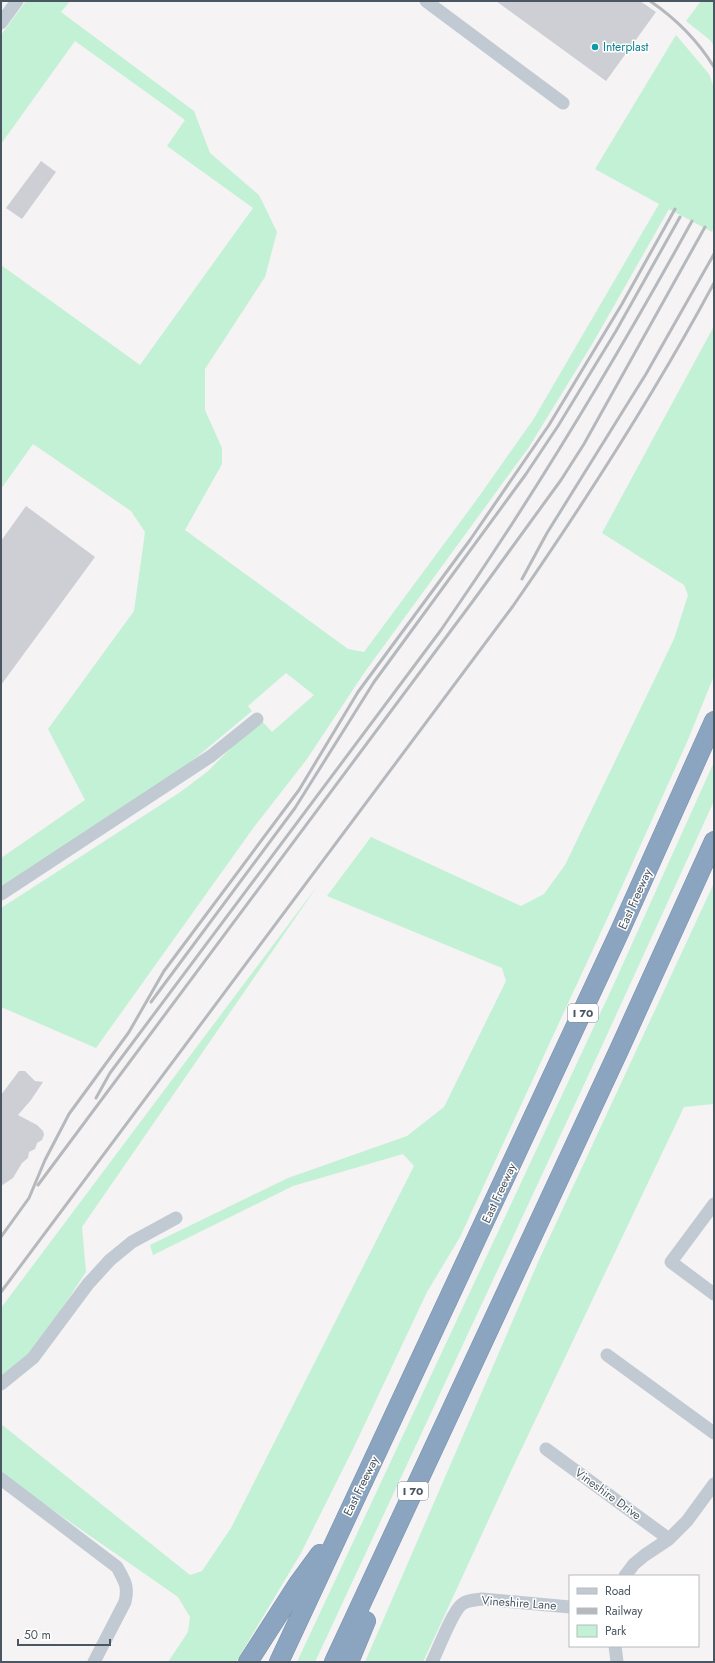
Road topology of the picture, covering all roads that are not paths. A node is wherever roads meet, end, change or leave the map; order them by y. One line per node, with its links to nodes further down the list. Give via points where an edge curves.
1 (17, 1): 3 (street)
2 (426, 1): 4 (street)
3 (1, 23)
4 (563, 103)
5 (256, 719): 8 (street, via 211,756)
6 (714, 721): 19 (highway, East Freeway / I 70, via 616,940)
7 (714, 841): 13 (highway, I 70)
8 (1, 894)
9 (714, 1204): 11 (street, via 671,1262)
10 (176, 1218): 14 (street, via 132,1242 110,1260 88,1284 33,1358)
11 (714, 1294)
12 (607, 1355): 15 (street)
13 (474, 1361): 27 (highway, I 70); 28 (highway)
14 (1, 1384)
15 (714, 1433)
16 (546, 1449): 20 (street, Vineshire Drive)
17 (1, 1479): 24 (street, via 117,1567 128,1593)
18 (714, 1484): 20 (street, via 687,1521)
19 (343, 1522): 25 (highway, via 298,1584); 26 (highway, East Freeway / I 70)
20 (669, 1539): 21 (street, via 634,1564)
21 (626, 1575)
22 (569, 1607): 29 (street, Vineshire Lane, via 470,1600 461,1604 455,1612)
23 (615, 1647): 30 (street)
24 (94, 1662)
25 (248, 1662)
26 (279, 1662)
27 (334, 1662)
28 (349, 1662)
29 (432, 1662)
30 (617, 1662)

